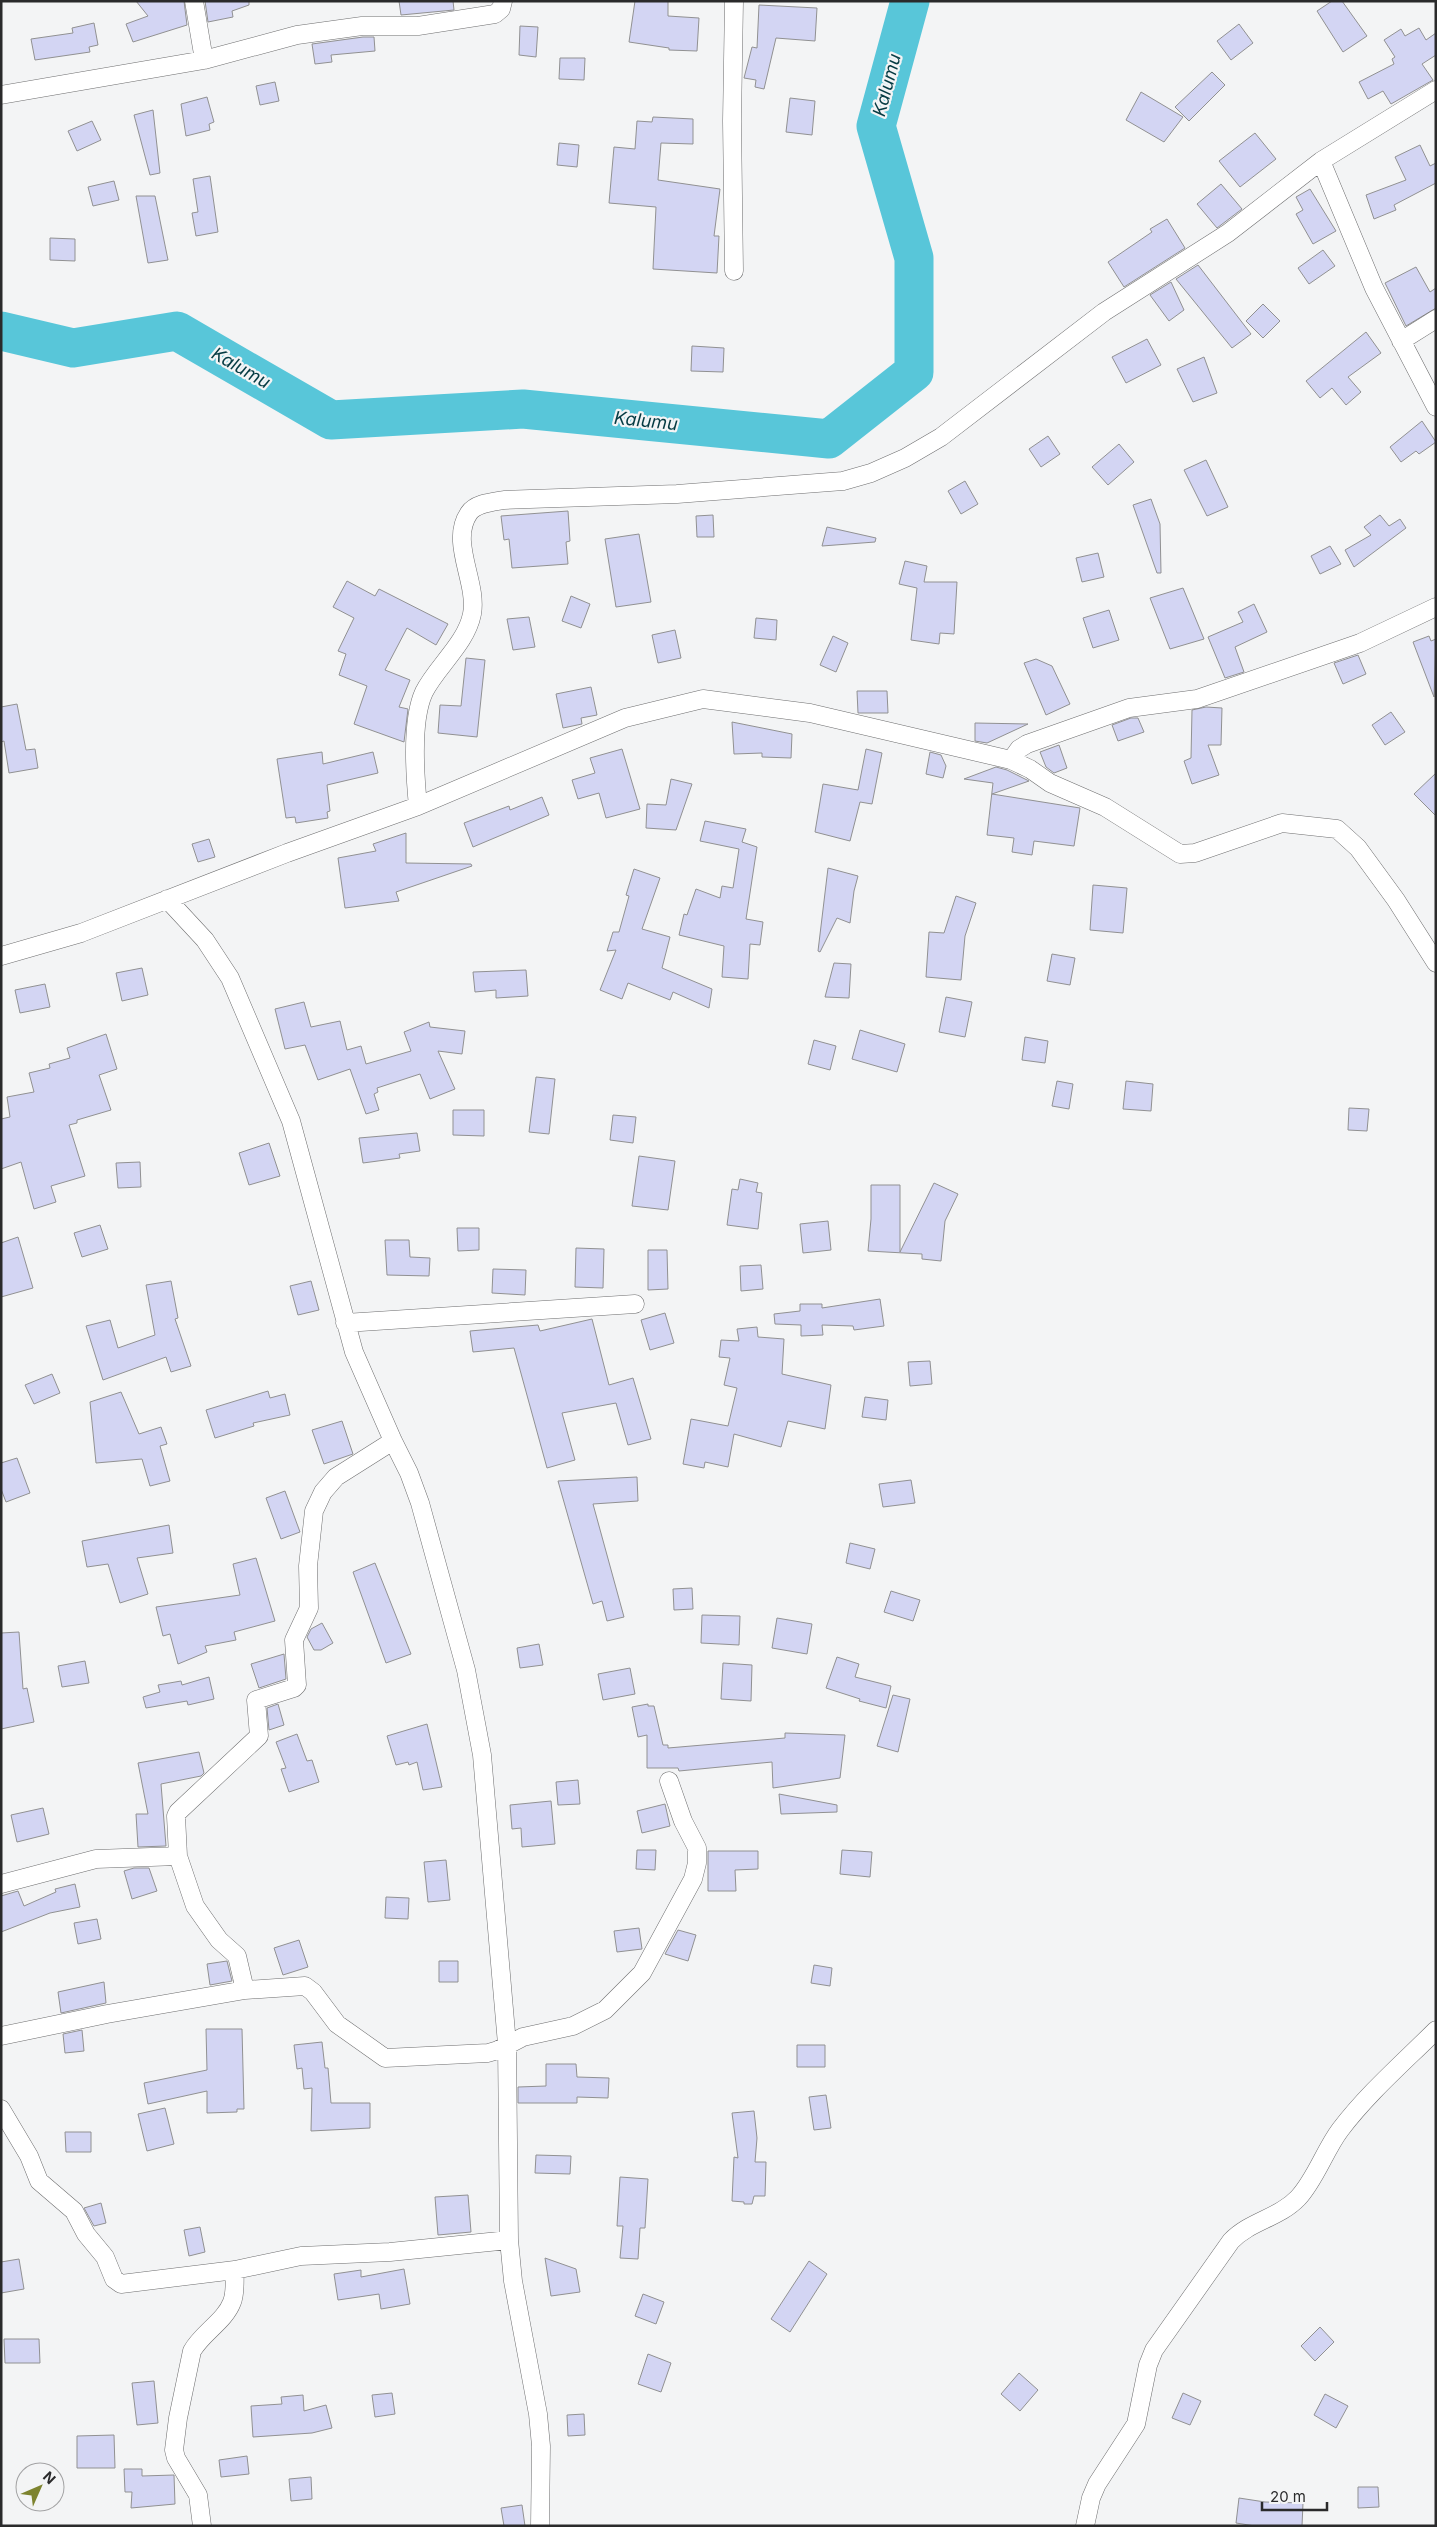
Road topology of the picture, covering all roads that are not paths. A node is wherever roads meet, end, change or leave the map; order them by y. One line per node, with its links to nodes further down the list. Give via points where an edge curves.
1 (194, 1): 4 (street)
2 (503, 1): 4 (street, via 495,14 418,26 324,30)
3 (734, 1): 8 (street)
4 (204, 60): 6 (street)
5 (1436, 90): 7 (street)
6 (1, 95)
7 (1320, 161): 10 (street, via 1374,288); 14 (street, via 1228,233 1104,312 941,437 871,473 843,480 677,494 504,500 484,504 470,512 461,530 472,612 468,627 424,693 419,710 414,765)
8 (734, 271)
9 (1436, 319): 10 (street)
10 (1402, 341): 11 (street)
11 (1436, 407)
12 (1436, 607): 13 (street, via 1360,643 1198,699 1129,708 1027,744)
13 (1011, 760): 14 (street, via 810,713 703,698 625,718); 17 (street, via 1050,783 1098,803 1180,854 1195,853 1282,823 1337,829 1369,863)
14 (418, 806): 15 (street)
15 (167, 898): 16 (street, via 81,933); 19 (street, via 205,940 230,978 278,1088 291,1121)
16 (1, 956)
17 (1436, 964)
18 (635, 1304): 19 (street)
19 (346, 1323): 20 (street, via 354,1352)
20 (393, 1441): 22 (street, via 336,1477 323,1492 314,1511 308,1566 309,1608 294,1640 297,1685 256,1700 259,1736 178,1812); 27 (street, via 420,1503 466,1670 482,1755)
21 (669, 1781): 27 (street, via 683,1821 697,1848 697,1863 693,1879 642,1973 605,2010 590,2020)
22 (178, 1856): 23 (street, via 96,1859); 24 (street, via 195,1906 219,1940 237,1956)
23 (1, 1884)
24 (245, 1990): 26 (street); 27 (street, via 305,1986 337,2024 385,2058 488,2053)
25 (1436, 2030): 33 (street, via 1349,2118 1299,2197 1284,2211 1242,2230 1231,2241 1154,2350 1136,2424 1130,2438 1097,2484)
26 (1, 2036)
27 (507, 2044): 29 (street)
28 (1, 2109): 30 (street, via 30,2156 39,2182 74,2211 86,2234 106,2257 117,2282)
29 (509, 2240): 30 (street, via 390,2252 301,2256); 32 (street, via 513,2281 538,2414)
30 (234, 2270): 31 (street, via 234,2295 229,2308 192,2351 178,2418 174,2450 198,2495)
31 (202, 2526)
32 (540, 2526)
33 (1085, 2526)

